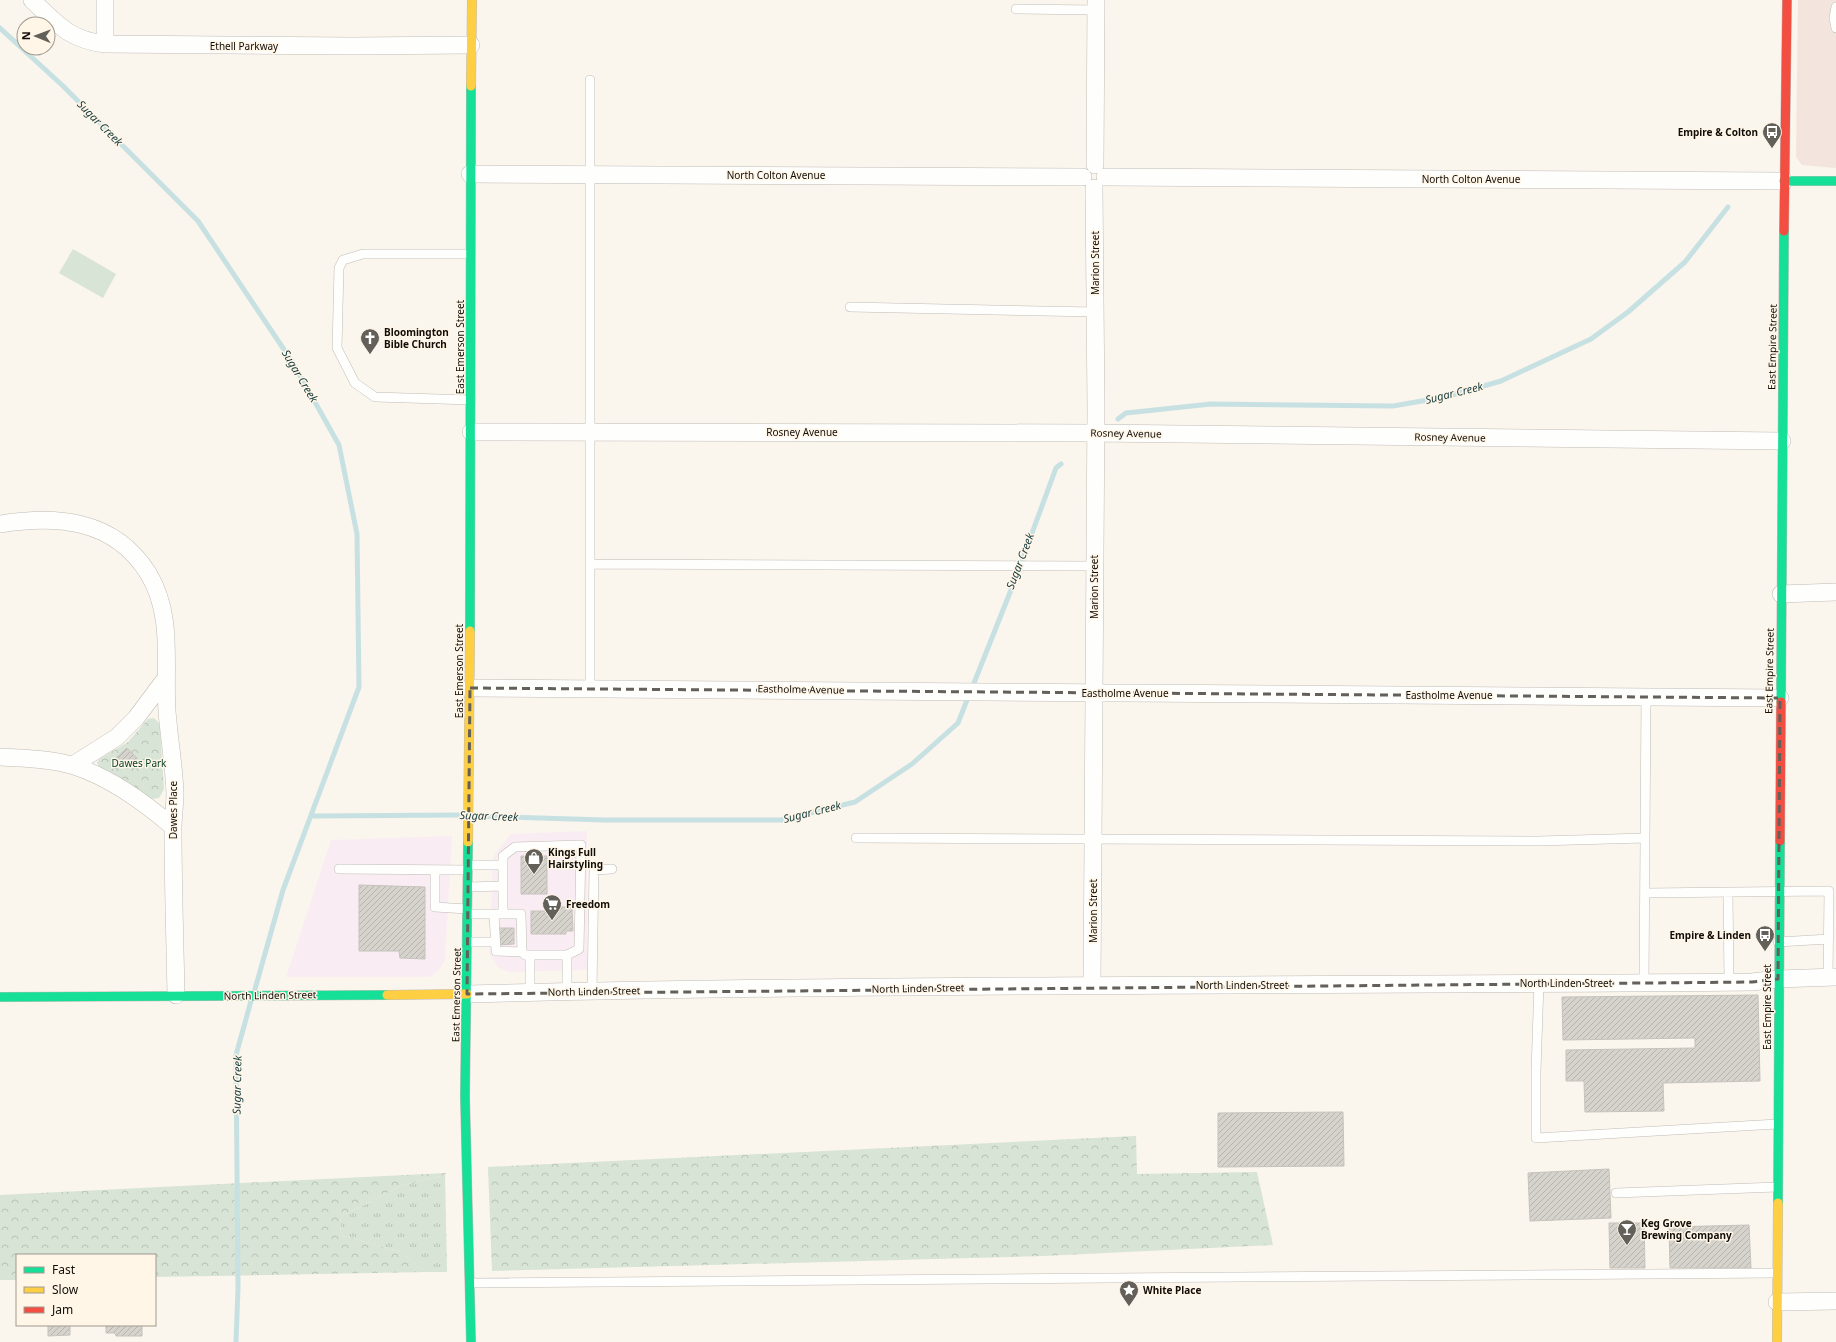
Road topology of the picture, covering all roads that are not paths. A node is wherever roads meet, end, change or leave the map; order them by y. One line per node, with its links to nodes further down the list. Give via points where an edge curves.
1 (32, 0): 9 (street, Ethell Parkway, via 67,32 85,41)
2 (105, 0): 9 (street)
3 (472, 0): 10 (main road, East Emerson Street)
4 (1787, 0): 15 (main road, East Empire Street)
5 (1096, 5): 7 (lane); 14 (street, Marion Street)
6 (1836, 7): 8 (lane)
7 (1016, 9)
8 (1836, 28)
9 (105, 44): 10 (street, Ethell Parkway)
10 (472, 45): 12 (main road, East Emerson Street)
11 (590, 80): 13 (lane)
12 (470, 174): 13 (street, North Colton Avenue); 17 (main road, East Emerson Street)
13 (589, 174): 14 (street, North Colton Avenue); 22 (lane)
14 (1094, 177): 15 (street, North Colton Avenue); 19 (street, Marion Street)
15 (1784, 181): 16 (main road, North Colton Avenue); 24 (main road, East Empire Street)
16 (1836, 181)
17 (470, 254): 20 (main road, East Emerson Street); 20 (lane, via 363,254 343,260 339,268 337,348 355,383 375,397)
18 (850, 307): 19 (lane)
19 (1095, 312): 23 (street, Marion Street)
20 (471, 400): 21 (main road, East Emerson Street)
21 (471, 432): 22 (street, Rosney Avenue); 31 (main road, East Emerson Street)
22 (590, 432): 23 (street, Rosney Avenue); 26 (lane)
23 (1094, 433): 24 (street, Rosney Avenue); 27 (street, Marion Street)
24 (1782, 441): 29 (main road, East Empire Street)
25 (0, 524): 30 (street, Dawes Place, via 27,520 74,522 96,529 116,540 138,560 155,585 164,614)
26 (590, 564): 27 (lane); 32 (lane)
27 (1094, 566): 33 (street, Marion Street)
28 (1836, 592): 29 (street)
29 (1781, 594): 35 (main road, East Empire Street)
30 (166, 678): 37 (street, via 148,704 126,728 98,750); 38 (street, Dawes Place, via 175,792)
31 (470, 688): 32 (street, Eastholme Avenue); 43 (main road, East Emerson Street)
32 (590, 688): 33 (street, Eastholme Avenue)
33 (1093, 692): 34 (street, Eastholme Avenue); 41 (street, Marion Street)
34 (1646, 696): 35 (street, Eastholme Avenue); 40 (lane)
35 (1780, 698): 49 (main road, East Empire Street)
36 (0, 757): 37 (street)
37 (73, 765): 38 (street, via 98,776 146,804)
38 (173, 827): 70 (street, Dawes Place)
39 (856, 838): 41 (lane)
40 (1645, 838): 41 (lane, via 1539,841); 50 (lane)
41 (1093, 839): 65 (street, Marion Street)
42 (503, 865): 43 (lane); 47 (lane); 59 (lane, via 503,856 514,847 581,845 579,949)
43 (468, 867): 46 (lane); 48 (main road, East Emerson Street)
44 (339, 869): 46 (lane)
45 (612, 869): 66 (lane, via 594,870)
46 (435, 870): 52 (lane, via 435,907)
47 (503, 886): 48 (lane); 53 (lane)
48 (468, 887): 52 (main road, East Emerson Street)
49 (1779, 892): 51 (lane); 54 (lane, via 1829,891); 57 (main road, East Empire Street)
50 (1646, 893): 51 (lane); 64 (lane)
51 (1728, 893): 62 (lane)
52 (467, 911): 53 (lane); 55 (main road, East Emerson Street)
53 (499, 914): 56 (lane); 58 (lane, via 521,914)
54 (1829, 939): 57 (lane); 60 (lane)
55 (467, 942): 56 (lane); 69 (main road, East Emerson Street)
56 (494, 942): 58 (lane, via 498,952)
57 (1778, 942): 61 (main road, East Empire Street)
58 (526, 953): 59 (lane); 67 (lane)
59 (567, 955): 68 (lane)
60 (1832, 977): 61 (street, North Linden Street)
61 (1778, 979): 62 (street, North Linden Street); 72 (main road, East Empire Street)
62 (1729, 982): 64 (street, North Linden Street)
63 (1539, 983): 64 (street, North Linden Street); 65 (street, North Linden Street); 72 (lane, via 1536,1138)
64 (1644, 983)
65 (1092, 986): 66 (street, North Linden Street)
66 (592, 991): 68 (street, North Linden Street)
67 (530, 992): 68 (street, North Linden Street); 69 (street, North Linden Street)
68 (567, 992)
69 (467, 994): 70 (main road, North Linden Street); 76 (main road, East Emerson Street, via 466,1096)
70 (176, 995): 71 (main road, North Linden Street)
71 (0, 997)
72 (1777, 1124): 73 (main road, East Empire Street)
73 (1777, 1187): 74 (lane); 75 (main road, East Empire Street)
74 (1616, 1194)
75 (1776, 1273): 76 (lane); 78 (main road, East Empire Street)
76 (470, 1284): 79 (main road, East Emerson Street)
77 (1836, 1301): 78 (street)
78 (1777, 1302): 80 (main road, East Empire Street)
79 (471, 1342)
80 (1777, 1342)

